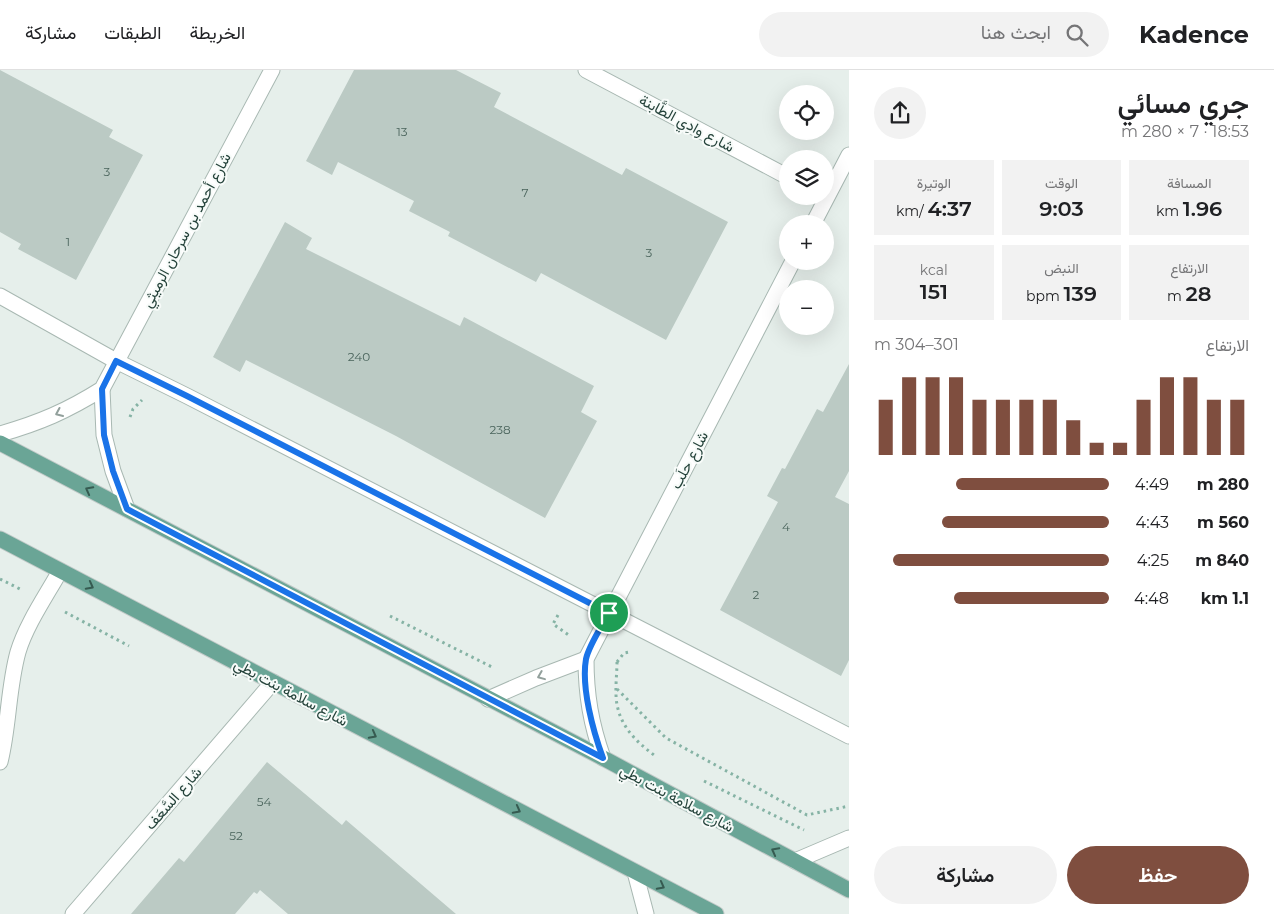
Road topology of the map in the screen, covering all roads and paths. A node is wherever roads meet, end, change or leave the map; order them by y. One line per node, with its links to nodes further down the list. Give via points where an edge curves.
1 (272, 70): 8 (street, شارع أحمد بن سرحان الرميثي)
2 (586, 70): 4 (street, شارع وادِي الطَّابنة)
3 (849, 155): 5 (street)
4 (779, 172)
5 (834, 182)
6 (788, 270): 15 (street, شارع حلَب)
7 (0, 296): 8 (street)
8 (116, 361): 9 (street, شارع أحمد بن سرحان الرميثي); 15 (street)
9 (102, 389): 10 (street, one-way to 10, via 72,408 38,423); 12 (street, شارع أحمد بن سرحان الرميثي, via 104,435)
10 (0, 434)
11 (0, 443): 12 (main road, شارع سلامة بنت بطي, one-way to 11)
12 (127, 509): 20 (main road, شارع سلامة بنت بطي)
13 (0, 539): 14 (main road, شارع سلامة بنت بطي)
14 (60, 570): 18 (main road, شارع سلامة بنت بطي, one-way to 18); 24 (street, via 18,651)
15 (609, 613): 16 (street, شارع حلَب); 21 (street)
16 (586, 658): 20 (street, one-way to 20); 22 (street, شارع حلَب, via 589,709)
17 (617, 662): 19 (path)
18 (273, 682): 30 (main road, شارع سلامة بنت بطي, one-way to 30); 32 (street, شارع السَّعَف)
19 (617, 689): 23 (path, via 618,709 628,731); 26 (path, via 666,738 807,815)
20 (488, 699): 22 (main road, شارع سلامة بنت بطي)
21 (849, 736)
22 (603, 758): 29 (main road, شارع سلامة بنت بطي, one-way to 22)
23 (661, 760)
24 (0, 762)
25 (696, 777): 27 (path)
26 (849, 806)
27 (807, 832)
28 (849, 838): 29 (street)
29 (795, 862): 31 (main road, شارع سلامة بنت بطي)
30 (635, 872): 33 (street); 34 (main road, شارع سلامة بنت بطي, one-way to 34)
31 (849, 890)
32 (73, 914)
33 (646, 914)
34 (716, 914)

